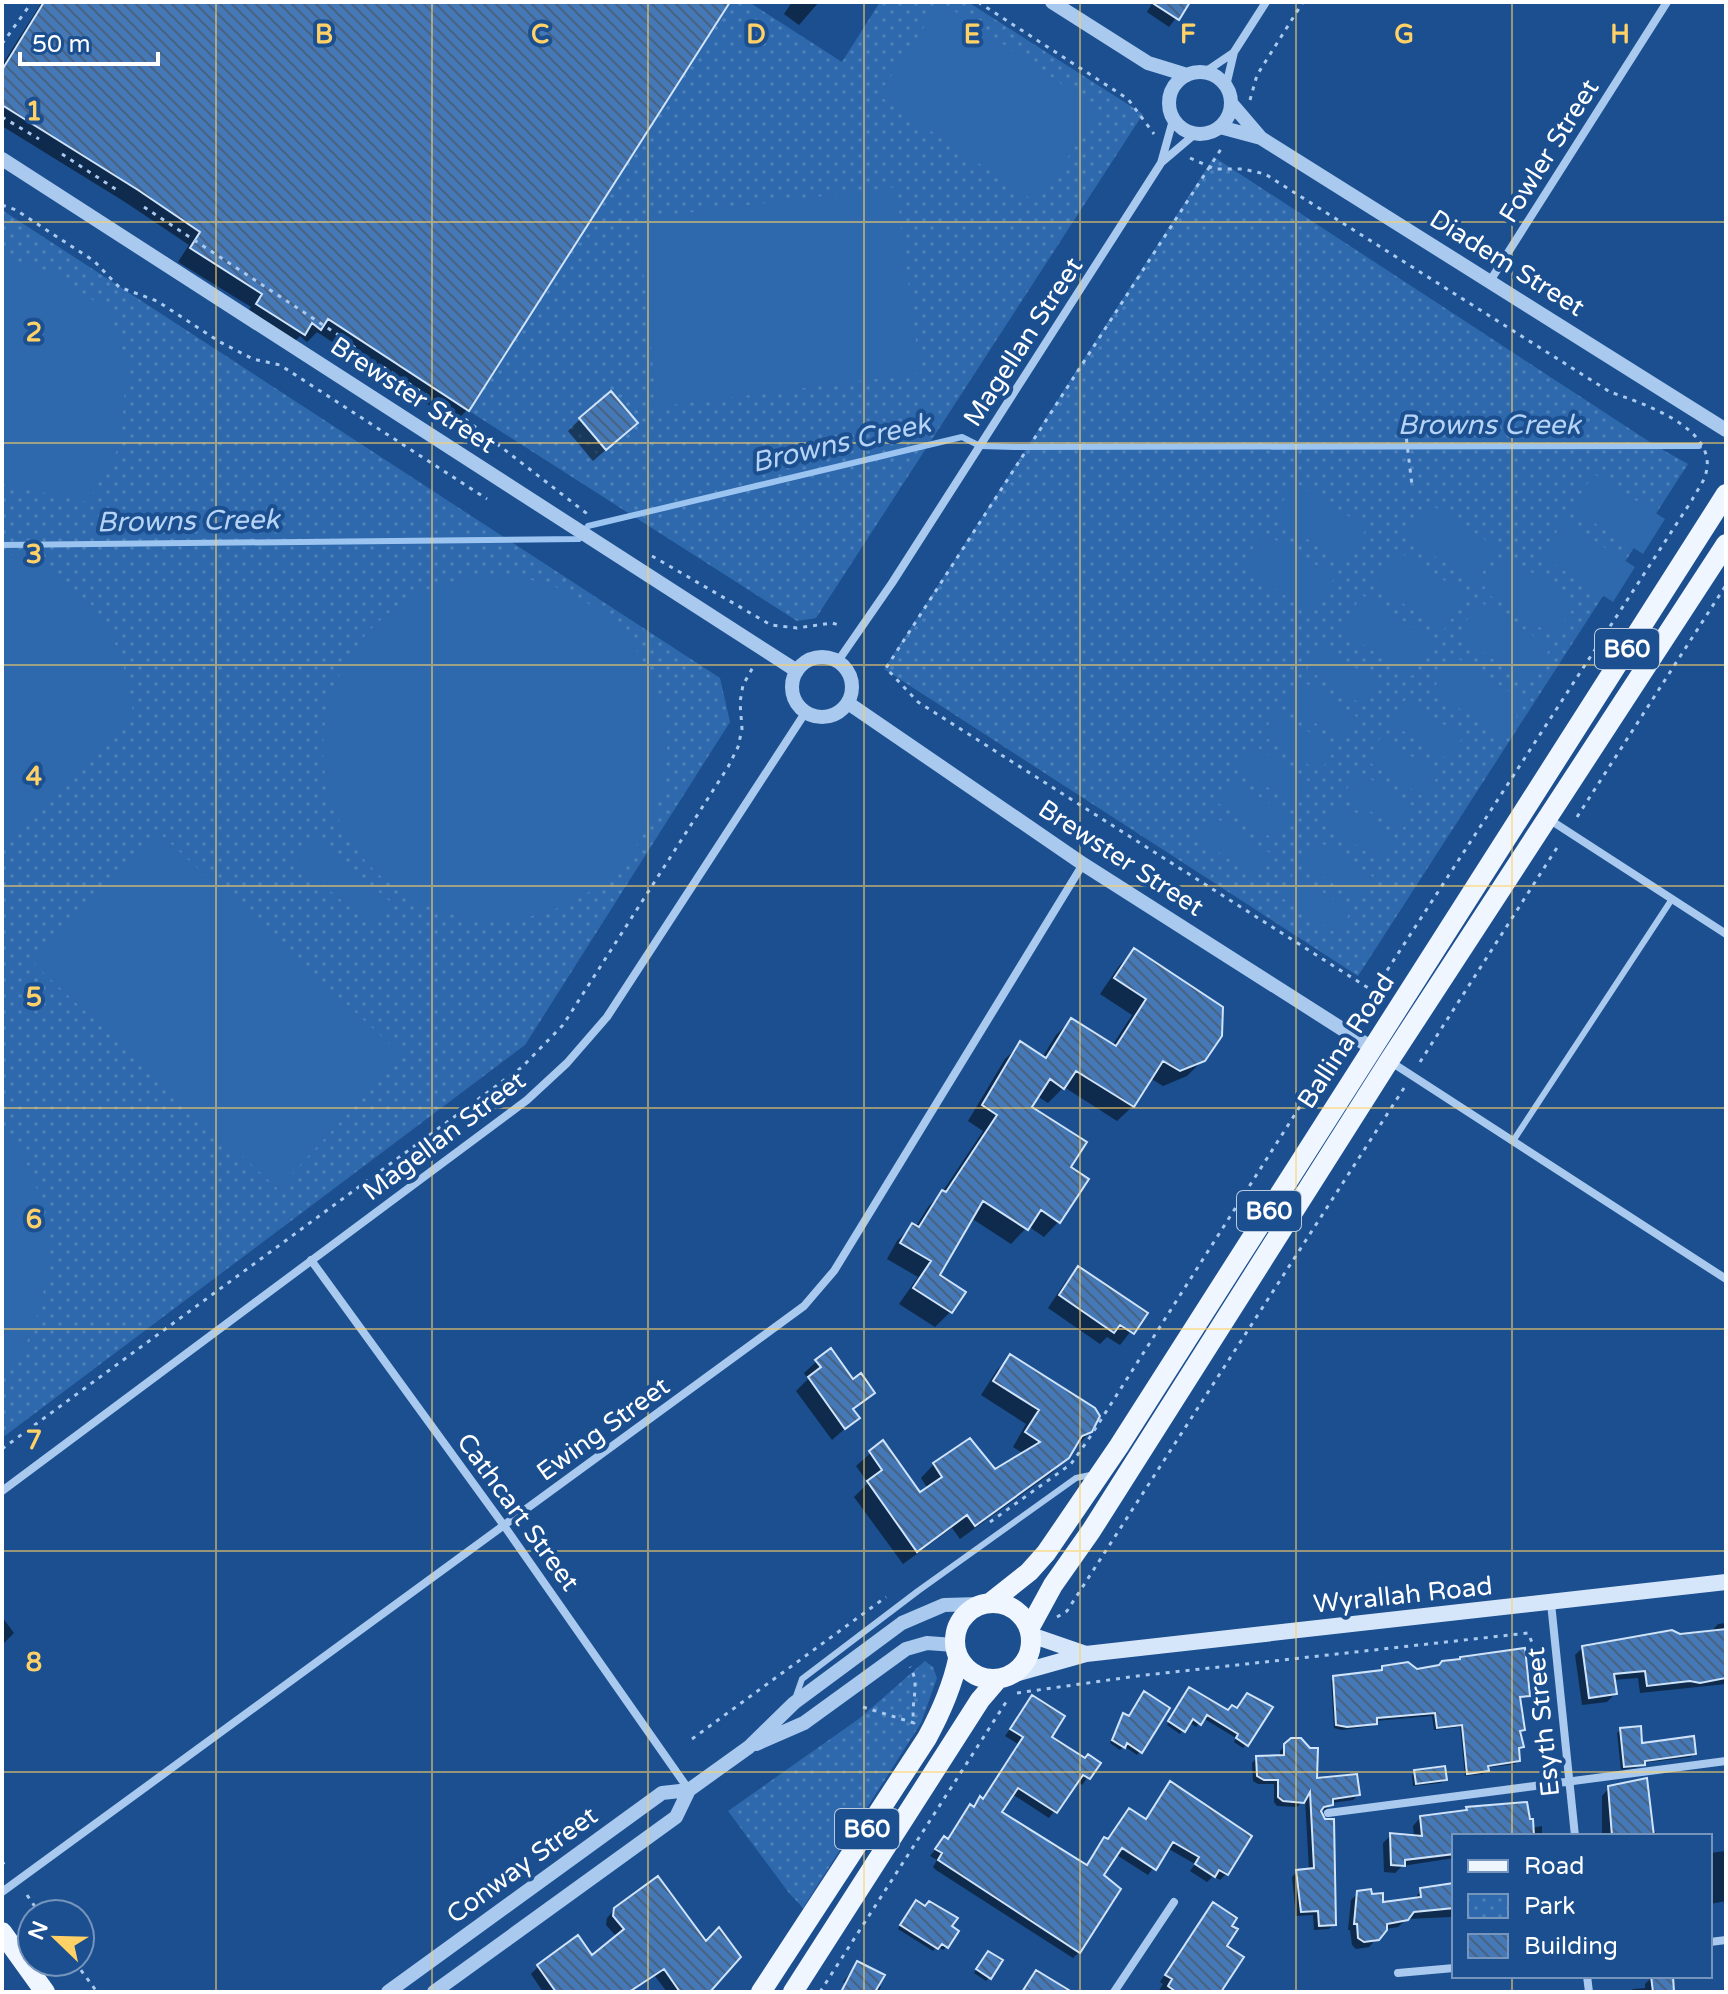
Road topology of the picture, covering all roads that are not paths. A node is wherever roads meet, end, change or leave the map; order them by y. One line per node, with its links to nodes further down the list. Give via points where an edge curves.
1 (1052, 2): 5 (street)
2 (1266, 2): 4 (street)
3 (1667, 2): 17 (street, Fowler Street)
4 (1234, 52): 6 (street); 8 (street)
5 (1148, 63): 7 (street); 9 (street)
6 (1205, 72): 7 (street); 8 (street)
7 (1187, 75): 9 (street)
8 (1226, 86): 10 (street)
9 (1170, 94): 11 (street)
10 (1231, 103): 12 (street); 14 (street, Diadem Street)
11 (1173, 120): 13 (street); 16 (street, Magellan Street)
12 (1220, 127): 13 (street); 14 (street, Diadem Street)
13 (1195, 134): 16 (street, Magellan Street)
14 (1261, 138): 17 (street, Diadem Street)
15 (2, 159): 22 (street, Brewster Street)
16 (1161, 163): 21 (street, Magellan Street)
17 (1490, 281): 18 (street, Diadem Street)
18 (1726, 430)
19 (1726, 494): 29 (main road, Ballina Road / B60)
20 (1726, 544): 25 (main road, Ballina Road / B60)
21 (838, 661): 22 (street, via 812,659); 23 (street, via 851,676)
22 (797, 671): 24 (street, via 793,693)
23 (848, 703): 24 (street, via 829,717); 26 (street, Brewster Street)
24 (805, 713): 32 (street, Magellan Street, via 607,1017 567,1063 527,1100)
25 (1546, 818): 27 (street); 30 (main road, Ballina Road / B60)
26 (1083, 864): 29 (street, Brewster Street); 36 (street, Ewing Street, via 818,1291)
27 (1672, 899): 28 (street); 31 (lane)
28 (1726, 934)
29 (1372, 1048): 34 (main road, Ballina Road / B60)
30 (1389, 1061): 31 (street); 40 (main road, Ballina Road / B60, via 1053,1585)
31 (1513, 1141): 33 (street)
32 (311, 1260): 35 (street, Magellan Street); 36 (street, Cathcart Street)
33 (1726, 1279)
34 (1100, 1475): 38 (main road, Ballina Road / B60, via 1046,1553); 44 (lane, via 1076,1478 918,1591 802,1679)
35 (2, 1491)
36 (505, 1527): 48 (street, Cathcart Street); 51 (street, Ewing Street)
37 (1726, 1582): 39 (main road, Wyrallah Road)
38 (986, 1603): 40 (main road, via 1012,1607); 41 (main road, B60, via 958,1623); 44 (street, Conway Street, via 944,1605 913,1617)
39 (1551, 1603): 42 (main road, Wyrallah Road); 47 (street, Esyth Street)
40 (1030, 1632): 42 (main road, Wyrallah Road); 43 (main road, B60, via 1025,1661)
41 (956, 1652): 43 (main road, via 971,1673); 45 (street, Conway Street, via 927,1643 906,1649 804,1723); 59 (main road, B60, via 953,1684 927,1738)
42 (1086, 1654): 43 (main road, Wyrallah Road)
43 (1004, 1677): 60 (main road, B60, via 980,1700)
44 (794, 1703): 45 (street, Conway Street)
45 (749, 1747): 48 (street, Conway Street)
46 (1726, 1761): 47 (street)
47 (1570, 1780): 49 (street); 50 (street, Esyth Street)
48 (689, 1790): 57 (street, Conway Street, via 662,1793); 58 (street, Conway Street, via 676,1817)
49 (1328, 1813)
50 (1575, 1834)
51 (2, 1892)
52 (1174, 1902): 61 (street)
53 (3, 1936): 56 (main road)
54 (1452, 1968): 55 (street)
55 (1398, 1973)
56 (45, 1992)
57 (388, 1992)
58 (434, 1992)
59 (761, 1992)
60 (793, 1992)
61 (1114, 1992)

